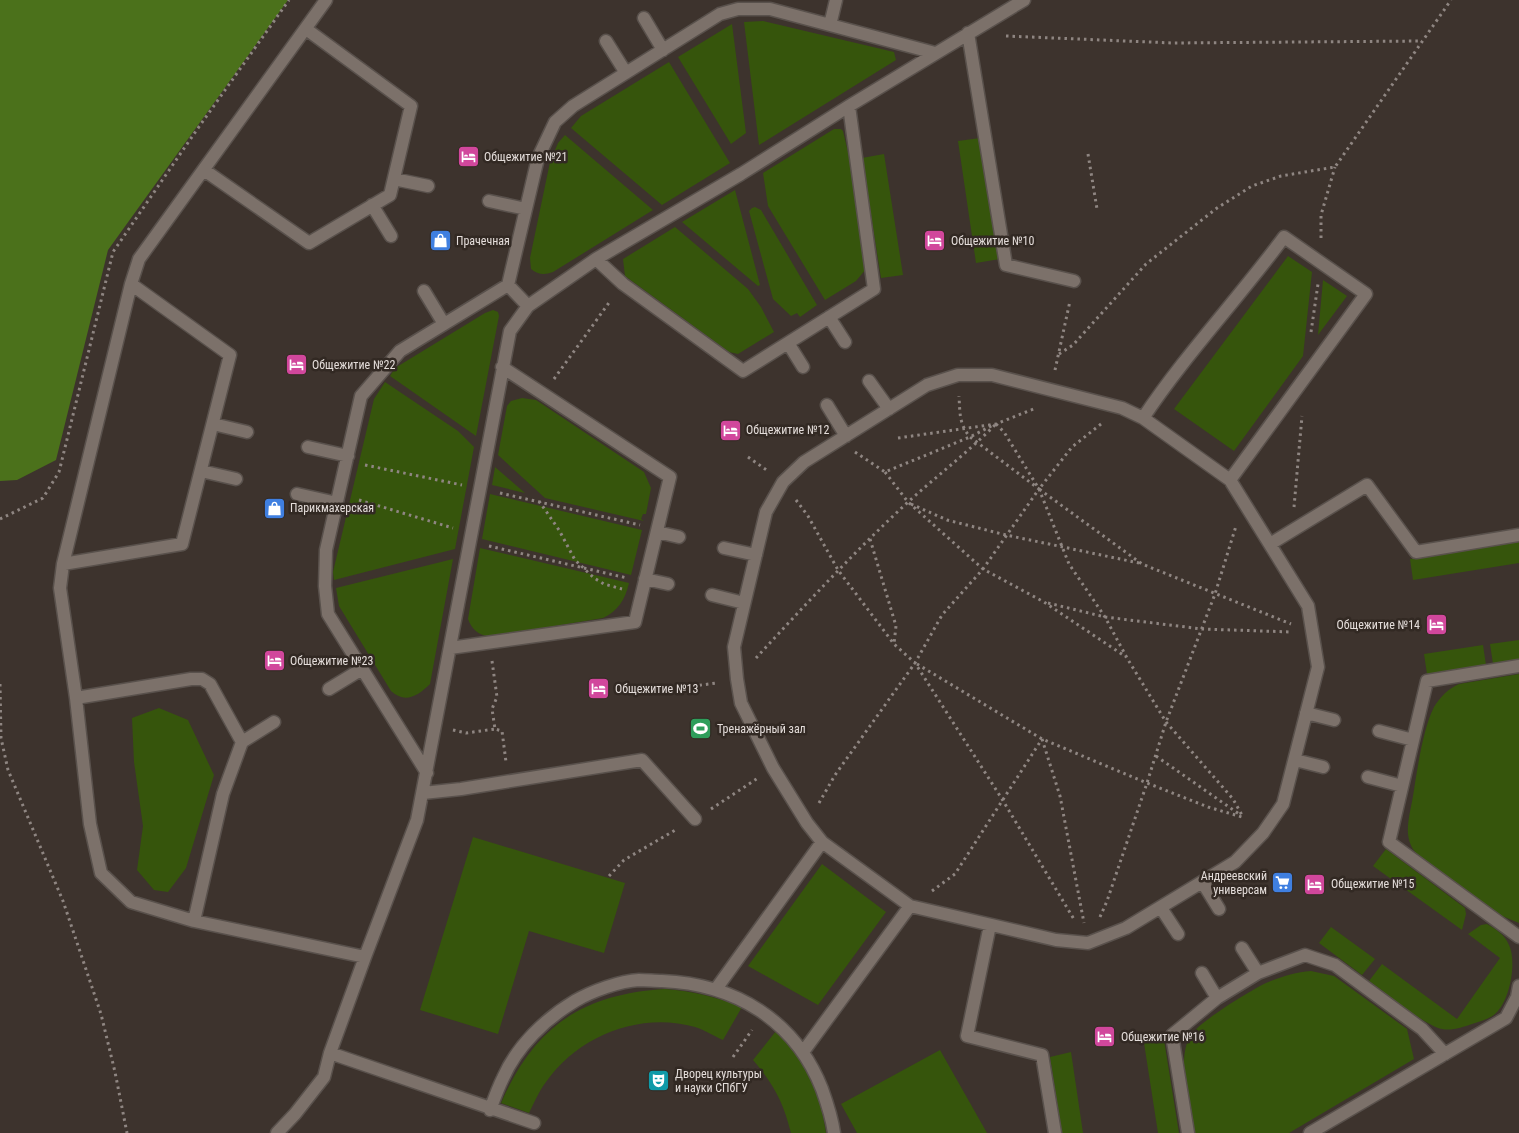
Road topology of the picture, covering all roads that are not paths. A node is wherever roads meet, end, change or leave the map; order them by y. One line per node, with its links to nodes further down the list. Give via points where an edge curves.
1 (326, 0): 6 (lane)
2 (836, 0): 5 (lane)
3 (1024, 0): 7 (lane)
4 (644, 18): 9 (lane)
5 (830, 25): 9 (lane, via 770,10 738,10 720,14); 10 (lane)
6 (306, 29): 13 (lane); 14 (lane, via 411,106)
7 (968, 33): 10 (lane); 21 (lane, via 1006,265)
8 (606, 41): 11 (lane)
9 (663, 50): 11 (lane)
10 (935, 53): 12 (lane)
11 (626, 74): 18 (lane, via 573,106 555,122 538,158)
12 (849, 106): 20 (lane); 26 (lane, via 874,289)
13 (204, 170): 17 (lane, via 309,242); 22 (lane, via 139,259)
14 (394, 179): 15 (lane); 17 (lane, via 390,195)
15 (428, 186)
16 (490, 200): 18 (lane)
17 (372, 205): 19 (lane)
18 (526, 209): 23 (lane)
19 (391, 236)
20 (596, 260): 25 (lane); 29 (lane, via 623,284 743,371)
21 (1074, 281)
22 (131, 284): 36 (lane, via 230,355); 52 (lane)
23 (508, 285): 25 (lane); 27 (lane)
24 (424, 291): 27 (lane)
25 (528, 306): 30 (lane, via 510,331)
26 (829, 317): 28 (lane); 29 (lane)
27 (444, 324): 40 (lane, via 400,350 362,396)
28 (845, 342)
29 (788, 343): 31 (lane)
30 (502, 367): 46 (lane, via 670,477); 57 (lane)
31 (803, 367)
32 (869, 381): 34 (lane)
33 (827, 405): 38 (lane)
34 (889, 410): 35 (lane, via 927,385 958,375 992,375 1122,408); 38 (lane)
35 (1143, 418): 43 (lane); 43 (lane, via 1166,383 1284,237 1366,294)
36 (213, 424): 37 (lane); 41 (lane)
37 (247, 432)
38 (846, 436): 51 (lane, via 804,462 783,482 766,512)
39 (308, 447): 40 (lane)
40 (347, 459): 45 (lane)
41 (201, 471): 42 (lane); 52 (lane, via 182,544)
42 (236, 479)
43 (1230, 480): 49 (lane)
44 (297, 494): 45 (lane)
45 (338, 499): 59 (lane, via 326,550 328,614)
46 (657, 531): 48 (lane); 54 (lane)
47 (1519, 535): 49 (lane, via 1416,552 1367,484)
48 (679, 537)
49 (1270, 544): 62 (lane, via 1308,606 1318,666)
50 (724, 548): 51 (lane)
51 (756, 555): 56 (lane)
52 (63, 564): 61 (lane, via 60,588)
53 (668, 584): 54 (lane)
54 (644, 585): 57 (lane, via 635,622)
55 (712, 595): 56 (lane)
56 (744, 603): 75 (lane, via 734,647 741,703 773,768)
57 (450, 648): 70 (lane)
58 (1519, 666): 66 (lane, via 1427,681)
59 (362, 668): 60 (lane); 70 (lane)
60 (329, 689)
61 (76, 698): 67 (lane, via 202,679 210,684); 80 (lane, via 90,824 101,873 131,902)
62 (1306, 713): 63 (lane); 68 (lane)
63 (1334, 720)
64 (274, 722): 67 (lane)
65 (1379, 731): 66 (lane)
66 (1413, 740): 72 (lane)
67 (242, 742): 80 (lane, via 223,794)
68 (1295, 760): 69 (lane); 76 (lane, via 1284,804 1263,833 1235,862)
69 (1323, 767)
70 (427, 773): 73 (lane)
71 (1368, 777): 72 (lane)
72 (1402, 786): 83 (lane, via 1390,842)
73 (423, 793): 74 (lane, via 642,760); 85 (lane, via 417,820)
74 (695, 819)
75 (822, 842): 77 (lane); 89 (lane)
76 (1203, 882): 78 (lane); 79 (lane)
77 (910, 906): 81 (lane); 91 (lane)
78 (1162, 908): 81 (lane, via 1126,928 1088,943 1056,940); 82 (lane)
79 (1219, 909)
80 (194, 921): 85 (lane)
81 (990, 926): 98 (lane, via 966,1036 1042,1055)
82 (1178, 934)
83 (1519, 937)
84 (1242, 948): 87 (lane)
85 (364, 958): 92 (lane)
86 (1202, 973): 90 (lane)
87 (1258, 973): 90 (lane); 93 (lane, via 1305,955 1335,966 1422,1029)
88 (1519, 986): 93 (lane, via 1506,1018)
89 (716, 989): 91 (lane, via 740,998 764,1013); 94 (lane, via 678,982 639,980 605,988 576,1001 544,1023 521,1048 503,1076)
90 (1218, 998): 99 (lane, via 1172,1035)
91 (803, 1052): 97 (lane, via 826,1101)
92 (330, 1053): 94 (lane); 96 (lane, via 324,1076)
93 (1445, 1054): 100 (lane)
94 (490, 1110): 95 (lane)
95 (534, 1123)
96 (277, 1133)
97 (834, 1133)
98 (1055, 1133)
99 (1188, 1133)
100 (1310, 1133)

